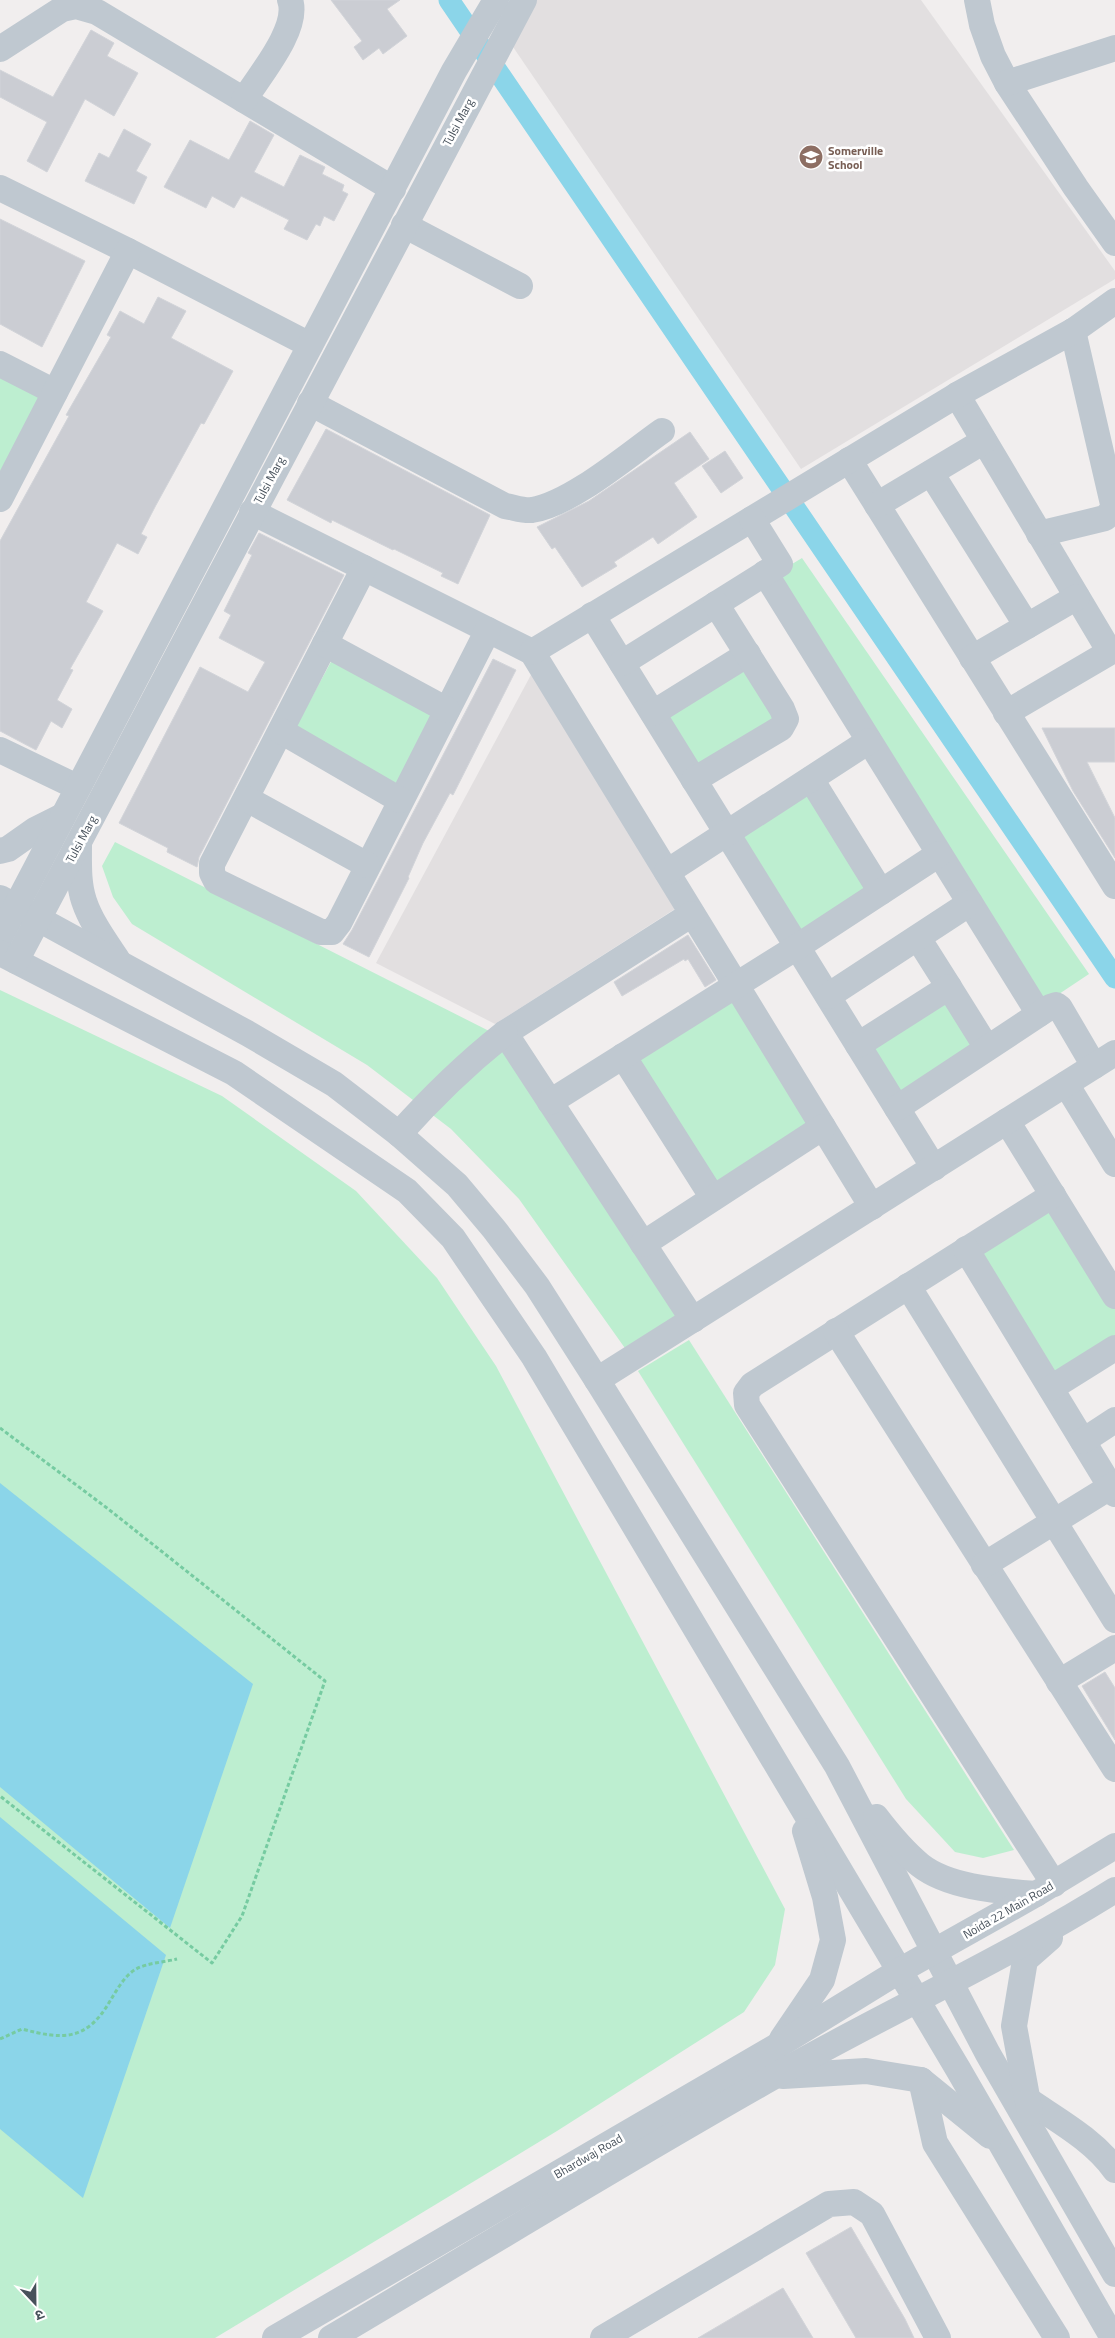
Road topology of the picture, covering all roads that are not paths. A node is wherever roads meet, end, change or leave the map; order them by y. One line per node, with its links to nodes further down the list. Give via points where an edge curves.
1 (290, 0): 7 (street, via 292,17 287,33)
2 (977, 0): 6 (street, via 982,25)
3 (508, 4): 9 (street, Tulsi Marg, via 454,71); 10 (street, Tulsi Marg, via 474,93)
4 (1115, 48): 6 (street)
5 (0, 49): 7 (street, via 62,9 76,6 97,12)
6 (1006, 83): 11 (street)
7 (244, 100): 9 (street)
8 (0, 188): 12 (street)
9 (393, 188): 16 (street, Tulsi Marg)
10 (404, 225): 13 (street); 20 (street, Tulsi Marg)
11 (1115, 243)
12 (128, 251): 16 (street); 18 (street)
13 (520, 286)
14 (1115, 301): 15 (street)
15 (1073, 331): 19 (street); 29 (street, via 1113,504 1112,512 1105,518)
16 (310, 346): 50 (street, Tulsi Marg)
17 (0, 364): 18 (street)
18 (55, 392): 25 (street)
19 (956, 395): 22 (street); 23 (street)
20 (310, 403): 21 (street, via 505,506 529,510 548,506 569,496); 27 (street, Tulsi Marg)
21 (662, 431)
22 (984, 441): 24 (street); 29 (street)
23 (849, 460): 26 (street); 28 (street)
24 (931, 473): 26 (street); 35 (street)
25 (0, 499)
26 (877, 505): 40 (street)
27 (252, 512): 30 (street); 55 (street, Tulsi Marg)
28 (762, 513): 31 (street, via 780,564); 34 (street)
29 (1039, 534): 32 (street)
30 (364, 568): 36 (street); 37 (street)
31 (765, 573): 33 (street); 46 (street)
32 (1077, 597): 35 (street); 44 (street, via 1110,652)
33 (716, 604): 39 (street); 41 (street)
34 (592, 615): 38 (street); 41 (street)
35 (1027, 626): 40 (street)
36 (488, 630): 38 (street); 42 (street)
37 (325, 644): 42 (street); 45 (street)
38 (532, 652): 59 (street)
39 (748, 654): 43 (street); 49 (street, via 786,719 781,728)
40 (972, 658): 44 (street)
41 (622, 664): 43 (street)
42 (447, 710): 52 (street)
43 (653, 713): 49 (street)
44 (1006, 713): 60 (street)
45 (281, 731): 51 (street); 52 (street)
46 (869, 741): 48 (street); 57 (street)
47 (0, 750): 50 (street)
48 (812, 779): 54 (street); 61 (street)
49 (694, 780): 54 (street)
50 (78, 787): 53 (street, Tulsi Marg)
51 (246, 799): 58 (street); 58 (street, via 212,864 216,881 321,932 332,932)
52 (400, 800): 58 (street)
53 (63, 816): 56 (street); 62 (street, Tulsi Marg)
54 (727, 834): 59 (street); 68 (street)
55 (79, 842): 65 (street, Tulsi Marg); 70 (street, via 79,878 84,901 96,927)
56 (0, 851)
57 (939, 854): 61 (street); 63 (street)
58 (367, 865)
59 (667, 872): 64 (street)
60 (1115, 886)
61 (881, 892): 68 (street)
62 (8, 902): 65 (street); 66 (street, Tulsi Marg)
63 (970, 903): 67 (street); 74 (street)
64 (692, 914): 71 (street); 75 (street)
65 (39, 918): 69 (street, Tulsi Marg); 70 (street)
66 (0, 936)
67 (918, 938): 72 (street); 73 (street)
68 (797, 947): 71 (street); 73 (street)
69 (8, 957): 110 (street, via 234,1073 407,1191 453,1238 534,1357)
70 (119, 962): 85 (street, via 334,1084)
71 (736, 985): 78 (street); 84 (street)
72 (949, 987): 76 (street); 77 (street)
73 (828, 996): 76 (street)
74 (1039, 1014): 77 (street); 79 (street, via 1050,1006 1060,1008)
75 (505, 1033): 81 (street); 85 (street, via 461,1068)
76 (858, 1045): 82 (street)
77 (987, 1048): 82 (street)
78 (623, 1056): 81 (street); 89 (street)
79 (1105, 1060): 80 (street)
80 (1066, 1084): 83 (street); 86 (street)
81 (550, 1102): 91 (street)
82 (896, 1108): 87 (street)
83 (1008, 1121): 87 (street); 88 (street)
84 (823, 1127): 89 (street); 90 (street)
85 (399, 1134): 98 (street, via 457,1185 494,1229 537,1286)
86 (1115, 1164)
87 (934, 1168): 90 (street)
88 (1053, 1195): 92 (street); 94 (street)
89 (713, 1198): 91 (street)
90 (872, 1207): 95 (street)
91 (643, 1244): 95 (street)
92 (966, 1250): 93 (street); 99 (street)
93 (908, 1286): 96 (street); 103 (street)
94 (1115, 1296)
95 (693, 1320): 98 (street)
96 (836, 1331): 104 (street); 112 (street, via 752,1385 746,1393 747,1405)
97 (1115, 1348): 99 (street)
98 (597, 1380): 108 (street)
99 (1051, 1388): 101 (street)
100 (1115, 1420): 101 (street)
101 (1083, 1441): 102 (street)
102 (1113, 1488): 103 (street)
103 (1054, 1522): 104 (street); 105 (street)
104 (984, 1565): 107 (street)
105 (1115, 1620)
106 (1115, 1648): 107 (street)
107 (1059, 1682): 109 (street)
108 (837, 1766): 112 (street, via 895,1841 922,1867 957,1883 995,1891); 115 (street)
109 (1115, 1769)
110 (792, 1790): 116 (street); 119 (street, via 825,1897 833,1940 822,1980)
111 (1115, 1846): 112 (street, Noida 22 Main Road)
112 (1045, 1889): 115 (street, Noida 22 Main Road)
113 (1115, 1890): 114 (street)
114 (1076, 1914): 117 (street); 122 (street, via 1026,1960 1014,2026)
115 (933, 1952): 116 (street, Noida 22 Main Road); 117 (street)
116 (899, 1971): 118 (street); 119 (street, Bhardwaj Road)
117 (950, 1984): 118 (street); 123 (street)
118 (916, 2001): 120 (street, Bhardwaj Road); 124 (street)
119 (777, 2046): 127 (street, Bhardwaj Road)
120 (774, 2077): 121 (street, via 866,2071); 128 (street, Bhardwaj Road)
121 (921, 2080): 124 (street); 131 (street, via 935,2143)
122 (1028, 2100): 123 (street); 125 (street, via 1082,2138)
123 (1034, 2134): 126 (street)
124 (1002, 2146): 132 (street)
125 (1115, 2170)
126 (1115, 2274)
127 (274, 2338)
128 (331, 2338)
129 (604, 2338): 130 (street, via 829,2204 854,2202 872,2214)
130 (938, 2338)
131 (1057, 2338)
132 (1114, 2338)

